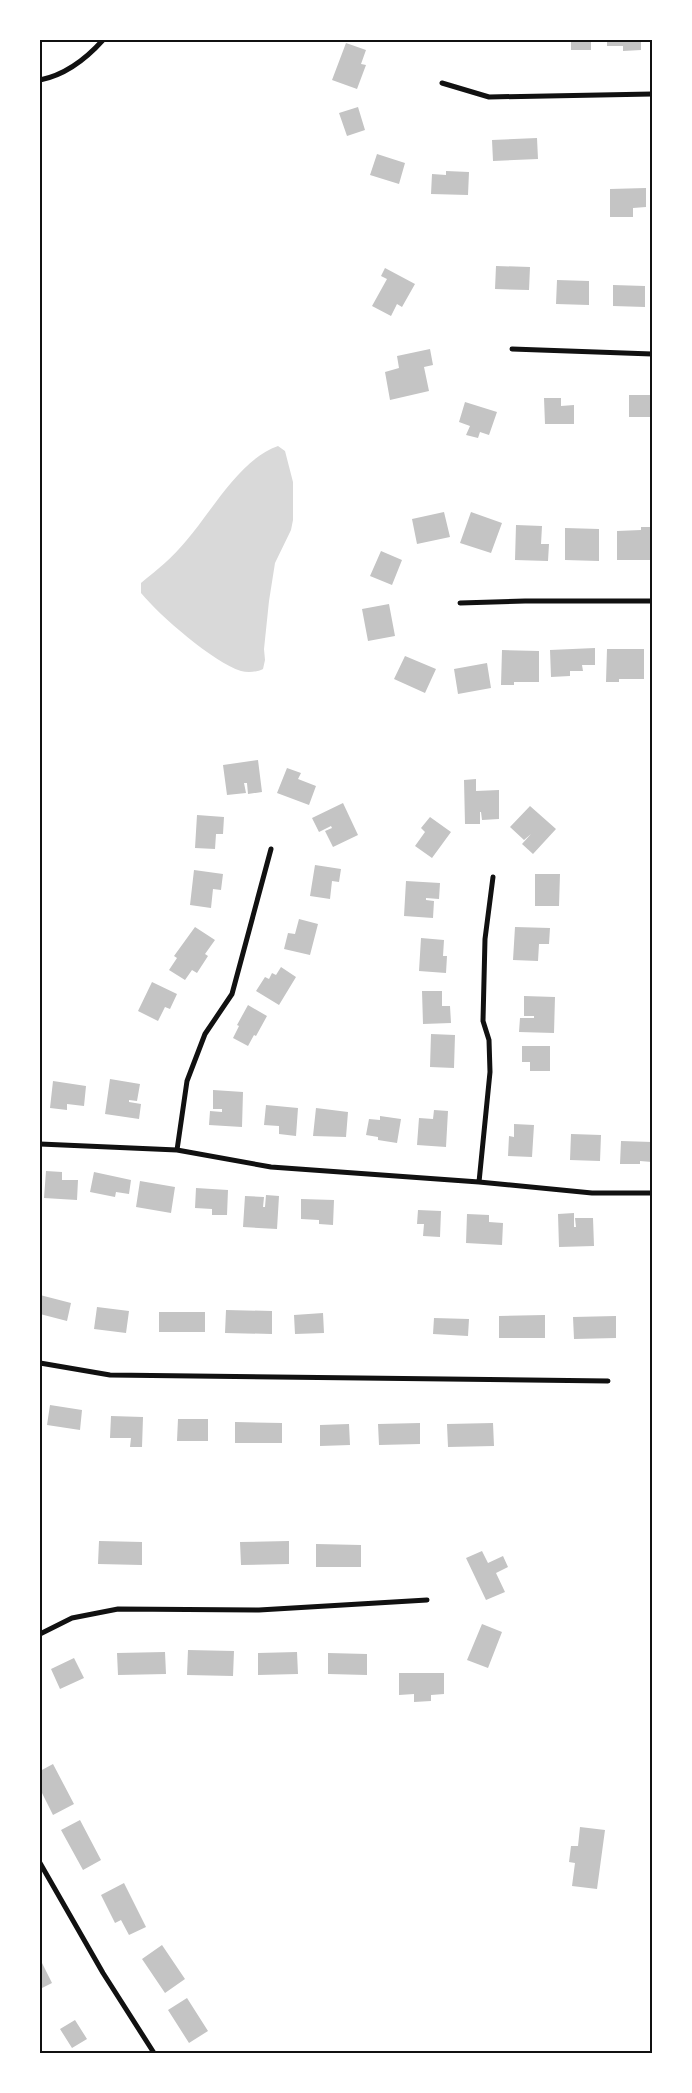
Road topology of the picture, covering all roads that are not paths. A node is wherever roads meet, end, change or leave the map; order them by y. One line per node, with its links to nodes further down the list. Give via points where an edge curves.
1 (103, 40): 2 (street, via 68,70)
2 (40, 80)
3 (442, 83): 4 (street, via 489,97)
4 (652, 94)
5 (512, 349): 6 (street)
6 (652, 354)
7 (652, 601): 8 (street)
8 (460, 603)
9 (271, 849): 12 (street, via 232,994 206,1034 187,1081)
10 (493, 877): 13 (street, via 485,939 483,1021 489,1040 490,1072)
11 (40, 1144): 12 (street)
12 (176, 1150): 13 (street, via 270,1167)
13 (478, 1182): 14 (street, via 592,1193)
14 (652, 1193)
15 (40, 1363): 16 (street, via 110,1375)
16 (608, 1381)
17 (427, 1600): 18 (street, via 260,1610 118,1609 72,1618)
18 (40, 1634)
19 (40, 1863): 20 (street, via 103,1973)
20 (154, 2053)

